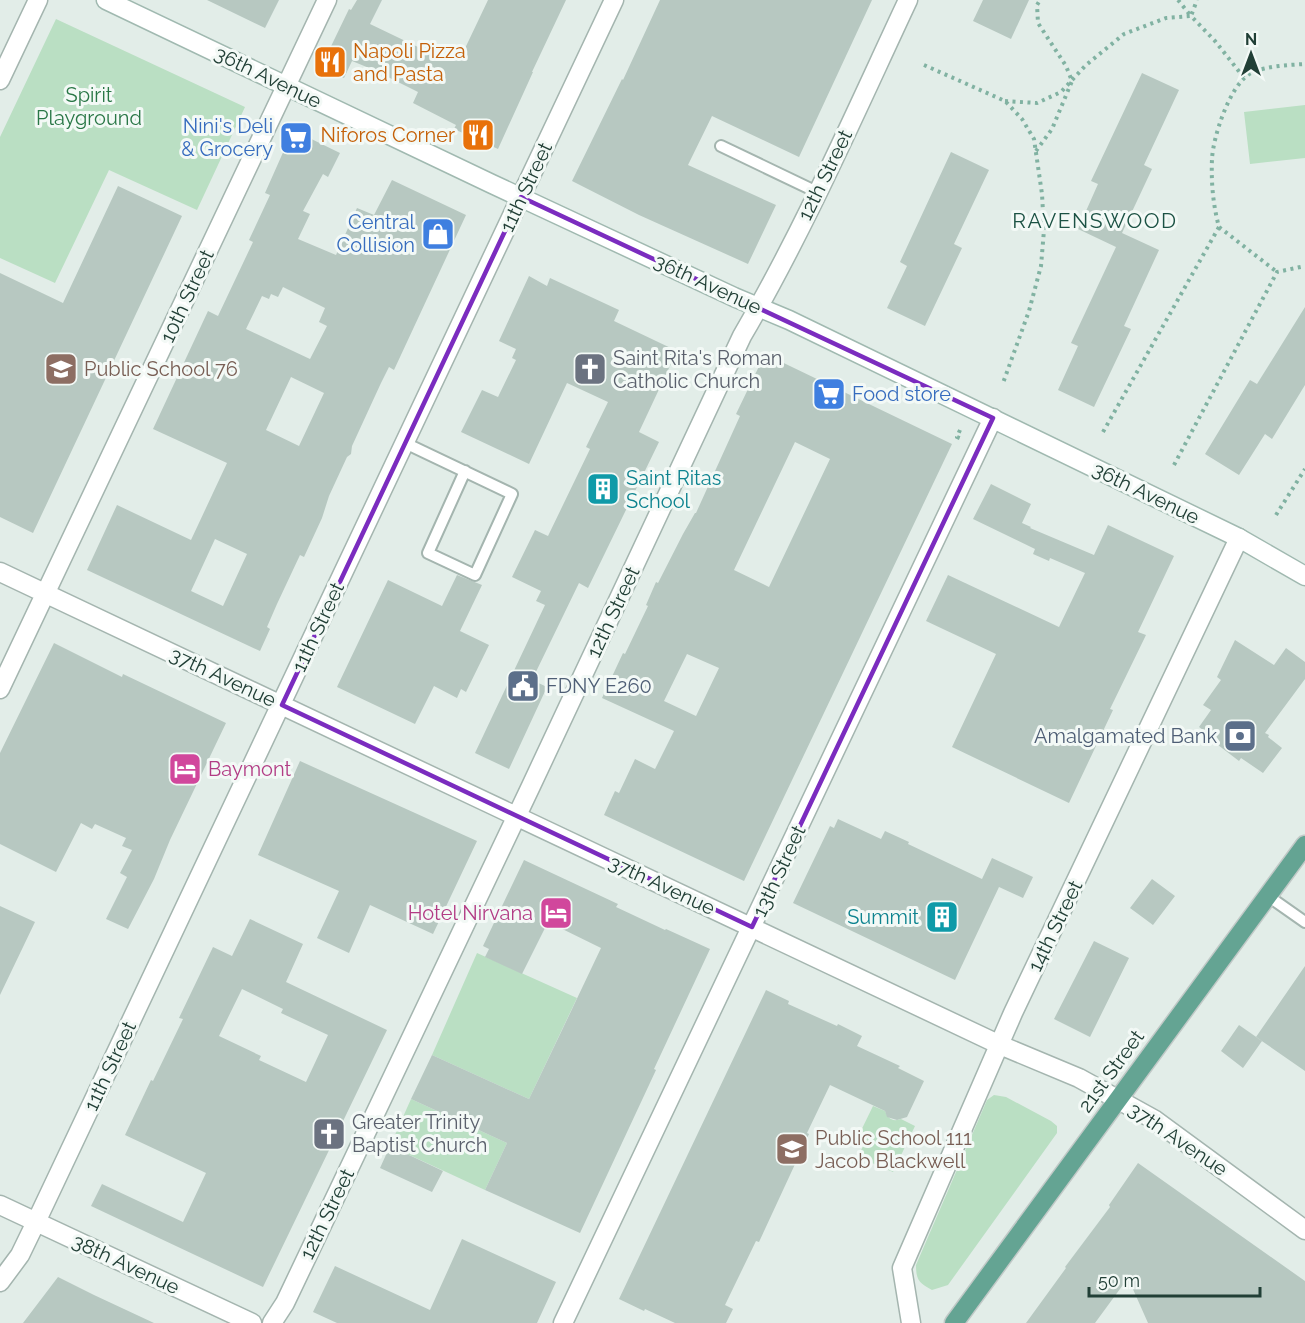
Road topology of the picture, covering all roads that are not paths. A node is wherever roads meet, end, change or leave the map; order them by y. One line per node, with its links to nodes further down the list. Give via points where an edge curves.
1 (38, 0): 6 (street)
2 (106, 0): 7 (street, 36th Avenue)
3 (327, 0): 7 (street, 10th Street)
4 (614, 0): 10 (street, 11th Street)
5 (908, 0): 9 (street, 12th Street)
6 (0, 80)
7 (286, 86): 10 (street, 36th Avenue); 18 (street, 10th Street)
8 (721, 146): 9 (lane)
9 (818, 192): 11 (street, 12th Street)
10 (521, 197): 11 (street, 36th Avenue); 13 (street, 11th Street)
11 (759, 307): 12 (street, 36th Avenue); 21 (street, 12th Street, via 737,346)
12 (993, 418): 15 (street, 36th Avenue); 25 (street, 13th Street)
13 (405, 443): 14 (lane); 20 (street, 11th Street)
14 (465, 471): 14 (lane, via 428,553 475,575 512,494)
15 (1239, 538): 17 (street, 36th Avenue); 26 (street, 14th Street)
16 (0, 572): 18 (street, 37th Avenue)
17 (1305, 576)
18 (46, 593): 19 (street, 10th Street); 20 (street, 37th Avenue)
19 (0, 689)
20 (282, 705): 21 (street, 37th Avenue); 29 (street, 11th Street)
21 (517, 816): 25 (street, 37th Avenue); 33 (street, 12th Street, via 285,1303)
22 (1305, 845): 23 (main road, 21st Street)
23 (1268, 896): 24 (lane); 27 (main road, 21st Street)
24 (1305, 922)
25 (752, 927): 26 (street, 37th Avenue); 34 (street, 13th Street)
26 (1000, 1045): 27 (street, 37th Avenue); 35 (street, 14th Street, via 902,1268)
27 (1118, 1099): 30 (street, 37th Avenue, via 1155,1120); 36 (main road, 21st Street)
28 (0, 1204): 29 (street, 38th Avenue)
29 (36, 1222): 31 (street, 11th Street, via 20,1255); 32 (street, 38th Avenue)
30 (1305, 1230)
31 (0, 1282)
32 (252, 1323)
33 (272, 1323)
34 (563, 1323)
35 (911, 1323)
36 (954, 1323)

